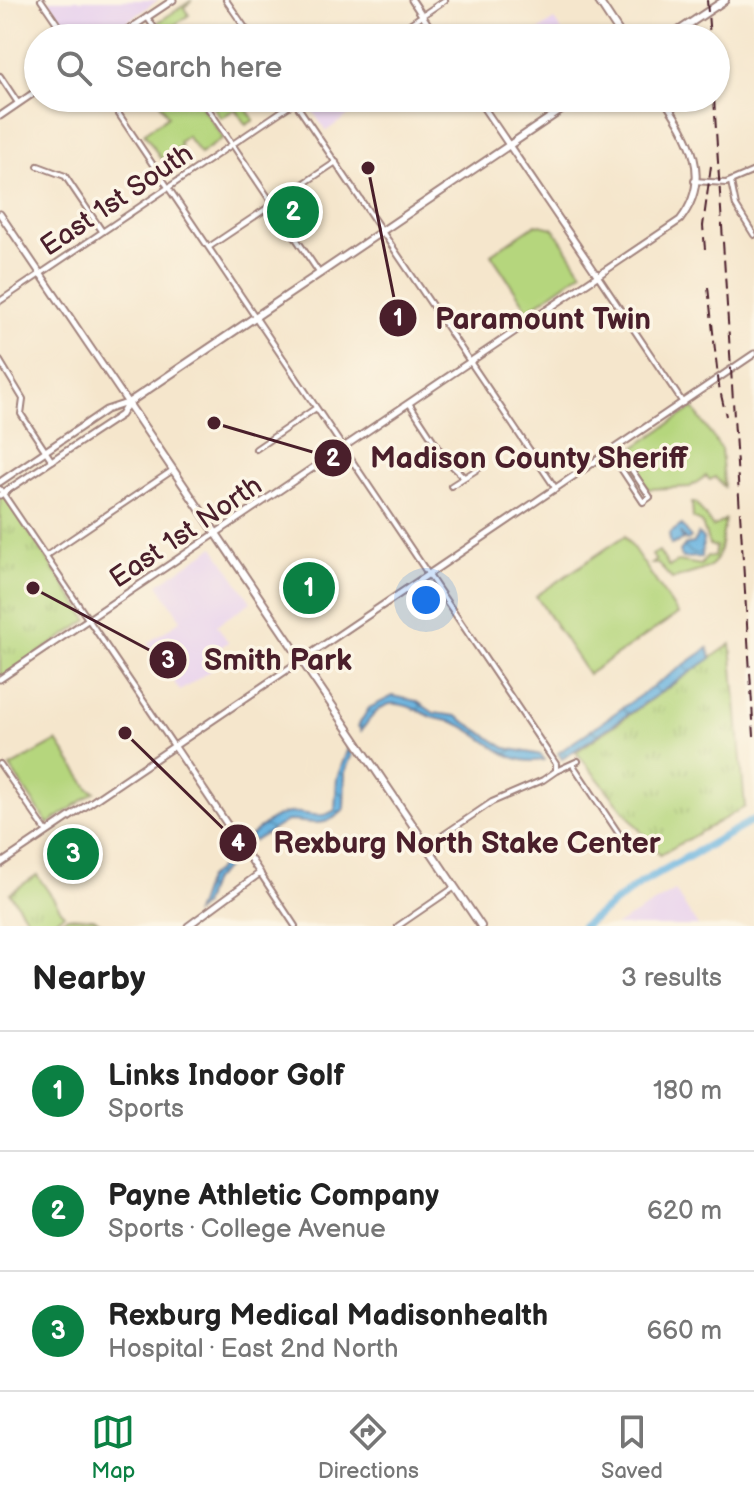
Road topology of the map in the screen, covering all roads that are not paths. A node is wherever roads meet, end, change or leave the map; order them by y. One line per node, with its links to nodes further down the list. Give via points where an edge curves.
1 (41, 0): 10 (street)
2 (173, 0): 9 (street)
3 (226, 0): 13 (street)
4 (412, 0): 8 (street)
5 (445, 0): 8 (street)
6 (598, 0): 16 (main road)
7 (725, 0): 17 (main road)
8 (422, 16): 14 (street); 15 (street)
9 (147, 17): 11 (street); 12 (street)
10 (57, 24)
11 (137, 24)
12 (152, 24)
13 (242, 24)
14 (410, 24)
15 (427, 24)
16 (614, 24)
17 (689, 24)
18 (0, 76): 20 (street)
19 (24, 99): 20 (street)
20 (18, 103): 28 (street)
21 (117, 112): 36 (street)
22 (210, 112): 29 (street)
23 (276, 112): 29 (street, East 1st South)
24 (301, 112): 31 (street)
25 (487, 112): 30 (street)
26 (558, 112): 30 (main road)
27 (672, 112): 34 (street, via 695,153)
28 (0, 116)
29 (232, 144): 36 (street, East 1st South); 37 (street)
30 (509, 145): 40 (main road); 45 (street)
31 (336, 162): 37 (street); 40 (street)
32 (38, 166): 39 (street, via 65,176)
33 (754, 171): 35 (street)
34 (694, 181): 35 (street); 45 (street, East 1st North, via 680,220)
35 (731, 182): 41 (street, via 736,206)
36 (168, 187): 39 (street, East 1st South); 42 (street)
37 (272, 204): 42 (street); 44 (street)
38 (0, 214): 43 (street)
39 (102, 231): 43 (street, East 1st South)
40 (382, 231): 44 (main road); 50 (street)
41 (754, 235)
42 (209, 247): 47 (street)
43 (40, 274): 46 (street, East 1st South); 51 (street)
44 (320, 274): 47 (main road)
45 (598, 276): 50 (street, East 1st North); 53 (street)
46 (0, 301)
47 (255, 317): 51 (main road); 54 (street)
48 (754, 354): 53 (street)
49 (0, 361): 58 (street, via 23,399 21,414)
50 (470, 361): 52 (street, East 1st North); 66 (street)
51 (128, 403): 58 (street, via 106,410); 60 (street, via 121,415); 62 (main road)
52 (409, 403): 55 (street, East 1st North); 63 (street, via 447,461)
53 (683, 403): 56 (street)
54 (317, 408): 55 (street); 57 (street)
55 (344, 447): 68 (street, East 1st North); 70 (street)
56 (617, 448): 59 (street); 59 (street, via 650,497 643,502)
57 (256, 449)
58 (46, 451): 60 (street); 64 (street)
59 (610, 452): 66 (street)
60 (52, 461): 67 (street)
61 (484, 465): 63 (street)
62 (173, 470): 68 (main road); 69 (street)
63 (464, 477): 65 (street)
64 (0, 482)
65 (451, 486)
66 (556, 489): 70 (street)
67 (1, 492): 69 (street)
68 (216, 534): 71 (street, East 1st North); 72 (main road)
69 (46, 557): 71 (street)
70 (429, 574): 72 (street); 78 (street)
71 (88, 620): 73 (street, East 1st North); 74 (street)
72 (302, 660): 74 (street); 81 (main road)
73 (0, 679)
74 (174, 746): 79 (street); 83 (street)
75 (578, 761): 77 (street)
76 (0, 764): 79 (street)
77 (573, 765): 78 (street); 80 (street)
78 (556, 771): 81 (street, via 492,802)
79 (47, 832): 82 (street)
80 (621, 837)
81 (427, 846): 84 (main road)
82 (0, 864)
83 (260, 873): 85 (street); 86 (street)
84 (455, 887): 87 (street); 88 (main road)
85 (188, 926)
86 (295, 926)
87 (398, 926)
88 (481, 926)

